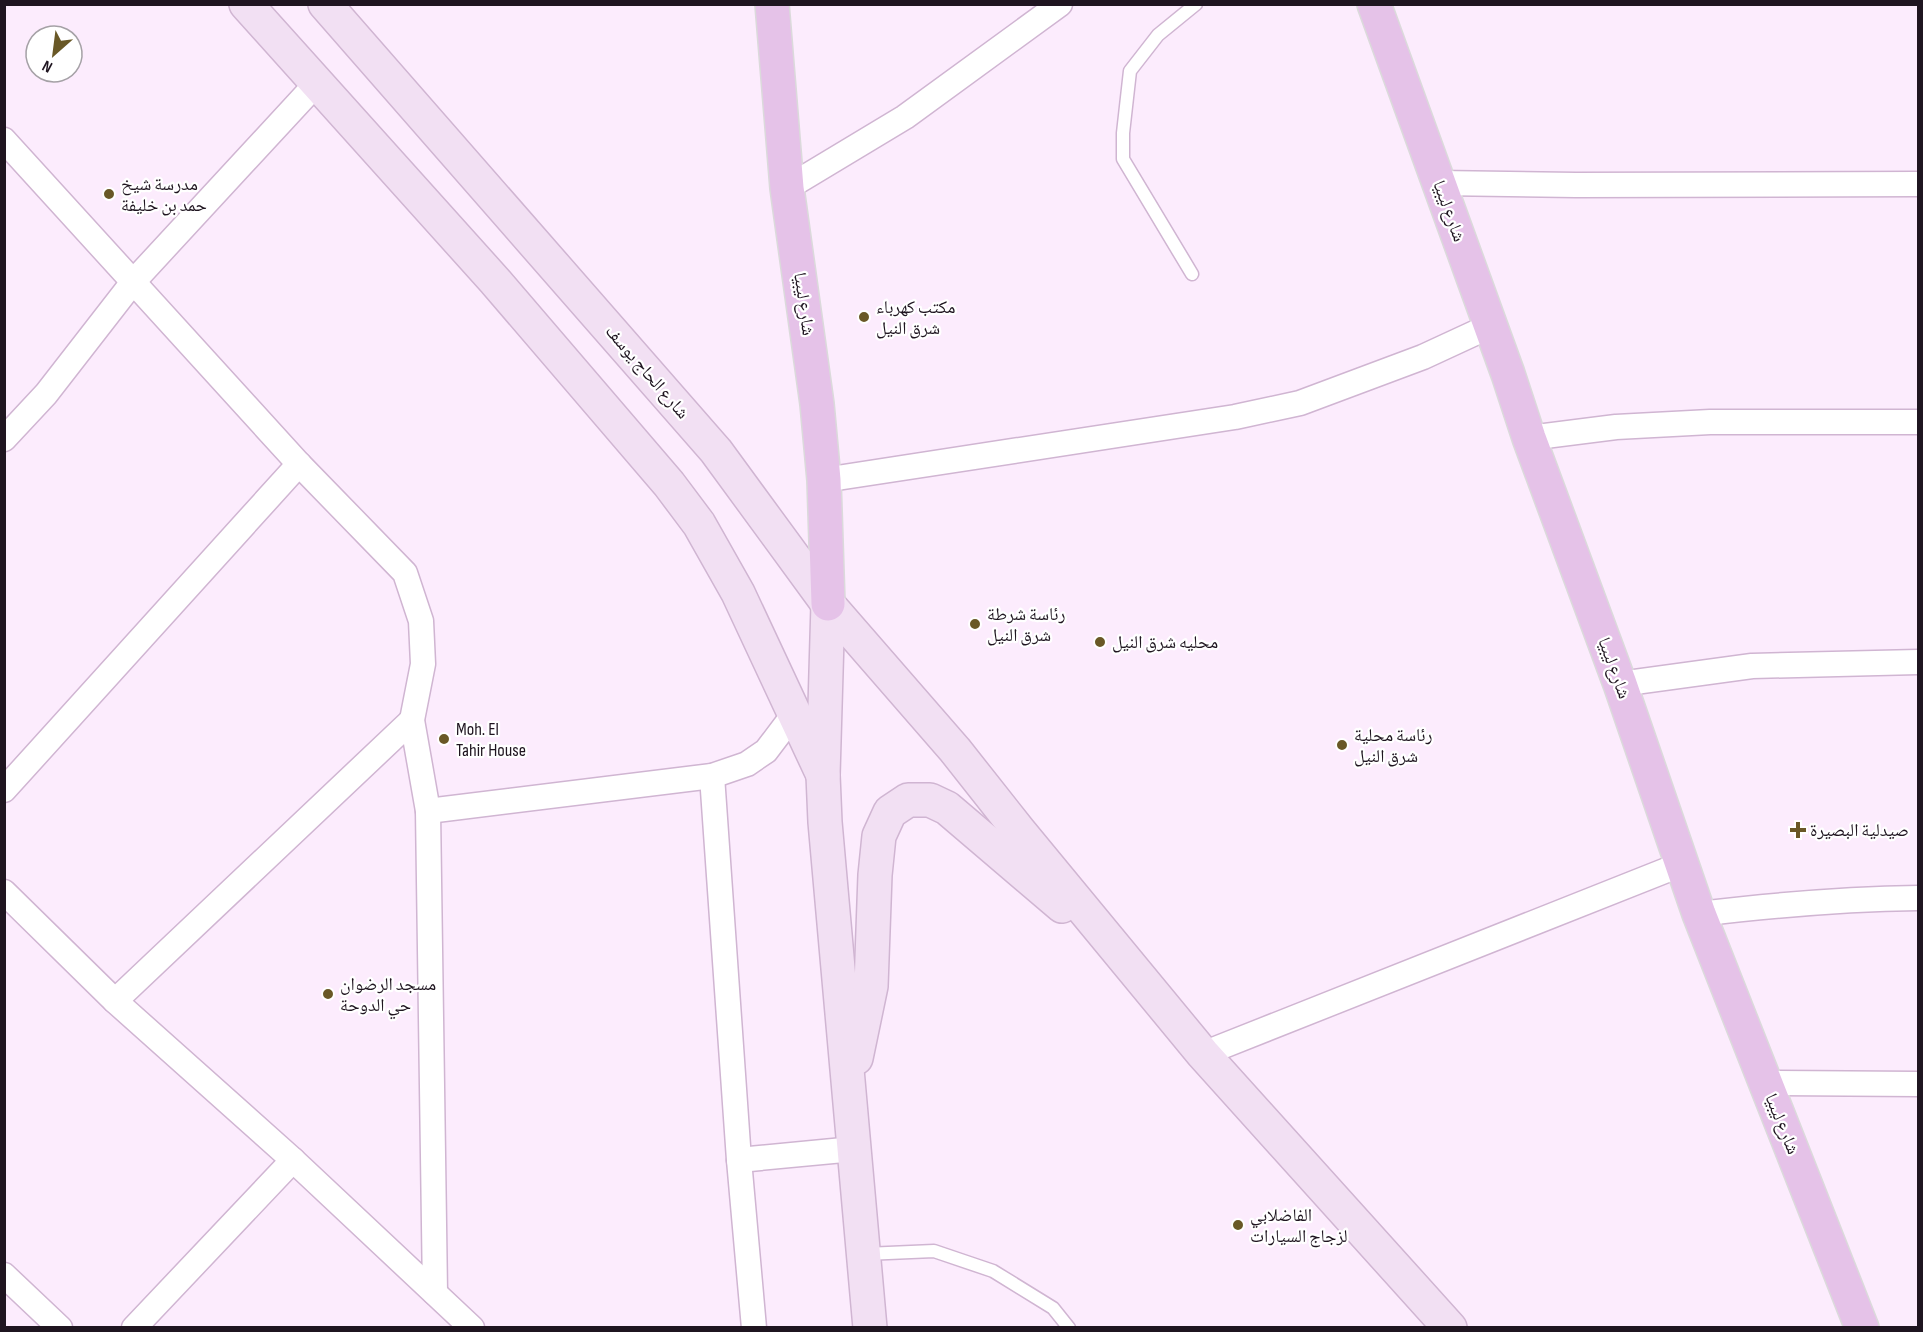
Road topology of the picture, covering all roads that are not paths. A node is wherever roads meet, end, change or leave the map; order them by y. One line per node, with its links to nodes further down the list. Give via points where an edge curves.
1 (246, 4): 7 (main road)
2 (325, 4): 20 (main road, شارع الحاج يوسف, via 716,451)
3 (772, 4): 11 (main road, شارع ليبيا)
4 (1060, 4): 11 (street, via 905,117)
5 (1196, 4): 12 (lane, via 1158,35 1130,71 1123,133 1123,159)
6 (1374, 4): 9 (main road, شارع ليبيا)
7 (316, 84): 13 (street); 23 (main road, via 495,281 669,484 699,524 738,593)
8 (4, 140): 13 (street)
9 (1439, 183): 10 (street); 14 (main road, شارع ليبيا)
10 (1918, 184)
11 (788, 188): 19 (main road, شارع ليبيا)
12 (1192, 274)
13 (133, 282): 17 (street, via 46,394); 18 (street)
14 (1491, 326): 16 (main road, شارع ليبيا); 19 (street, via 1423,357 1300,403 1235,417)
15 (1918, 422): 16 (street, via 1710,422 1616,427)
16 (1529, 438): 22 (main road, شارع ليبيا)
17 (4, 439)
18 (299, 464): 24 (street, via 405,573 421,621 423,664); 27 (street)
19 (824, 480): 20 (main road, شارع ليبيا)
20 (828, 604): 25 (main road); 33 (main road, شارع الحاج يوسف, via 956,750)
21 (1918, 662): 22 (street, via 1752,666)
22 (1620, 684): 29 (main road, شارع ليبيا)
23 (794, 714): 25 (main road); 26 (street, via 766,751 747,764)
24 (412, 720): 28 (street); 34 (street)
25 (823, 775): 38 (main road)
26 (712, 776): 28 (street); 41 (street)
27 (4, 790)
28 (428, 811): 44 (street)
29 (1682, 864): 32 (main road, شارع ليبيا); 35 (street)
30 (4, 892): 34 (street)
31 (1918, 898): 32 (street, via 1848,899)
32 (1699, 914): 36 (main road, شارع ليبيا)
33 (1123, 957): 35 (main road); 38 (main road, via 947,808 930,800 908,800 890,812 879,836 871,986)
34 (115, 1001): 40 (street)
35 (1203, 1054): 51 (main road)
36 (1766, 1083): 37 (street); 52 (main road, شارع ليبيا)
37 (1918, 1084)
38 (849, 1098): 39 (main road)
39 (854, 1149): 41 (street); 42 (main road)
40 (293, 1160): 44 (street); 46 (street)
41 (739, 1160): 48 (street)
42 (864, 1254): 49 (main road); 50 (lane, via 934,1251 993,1271 1053,1308)
43 (4, 1275): 45 (street)
44 (435, 1293): 47 (street)
45 (49, 1324)
46 (134, 1328)
47 (472, 1328)
48 (754, 1328)
49 (870, 1328)
50 (1070, 1328)
51 (1449, 1328)
52 (1862, 1328)

